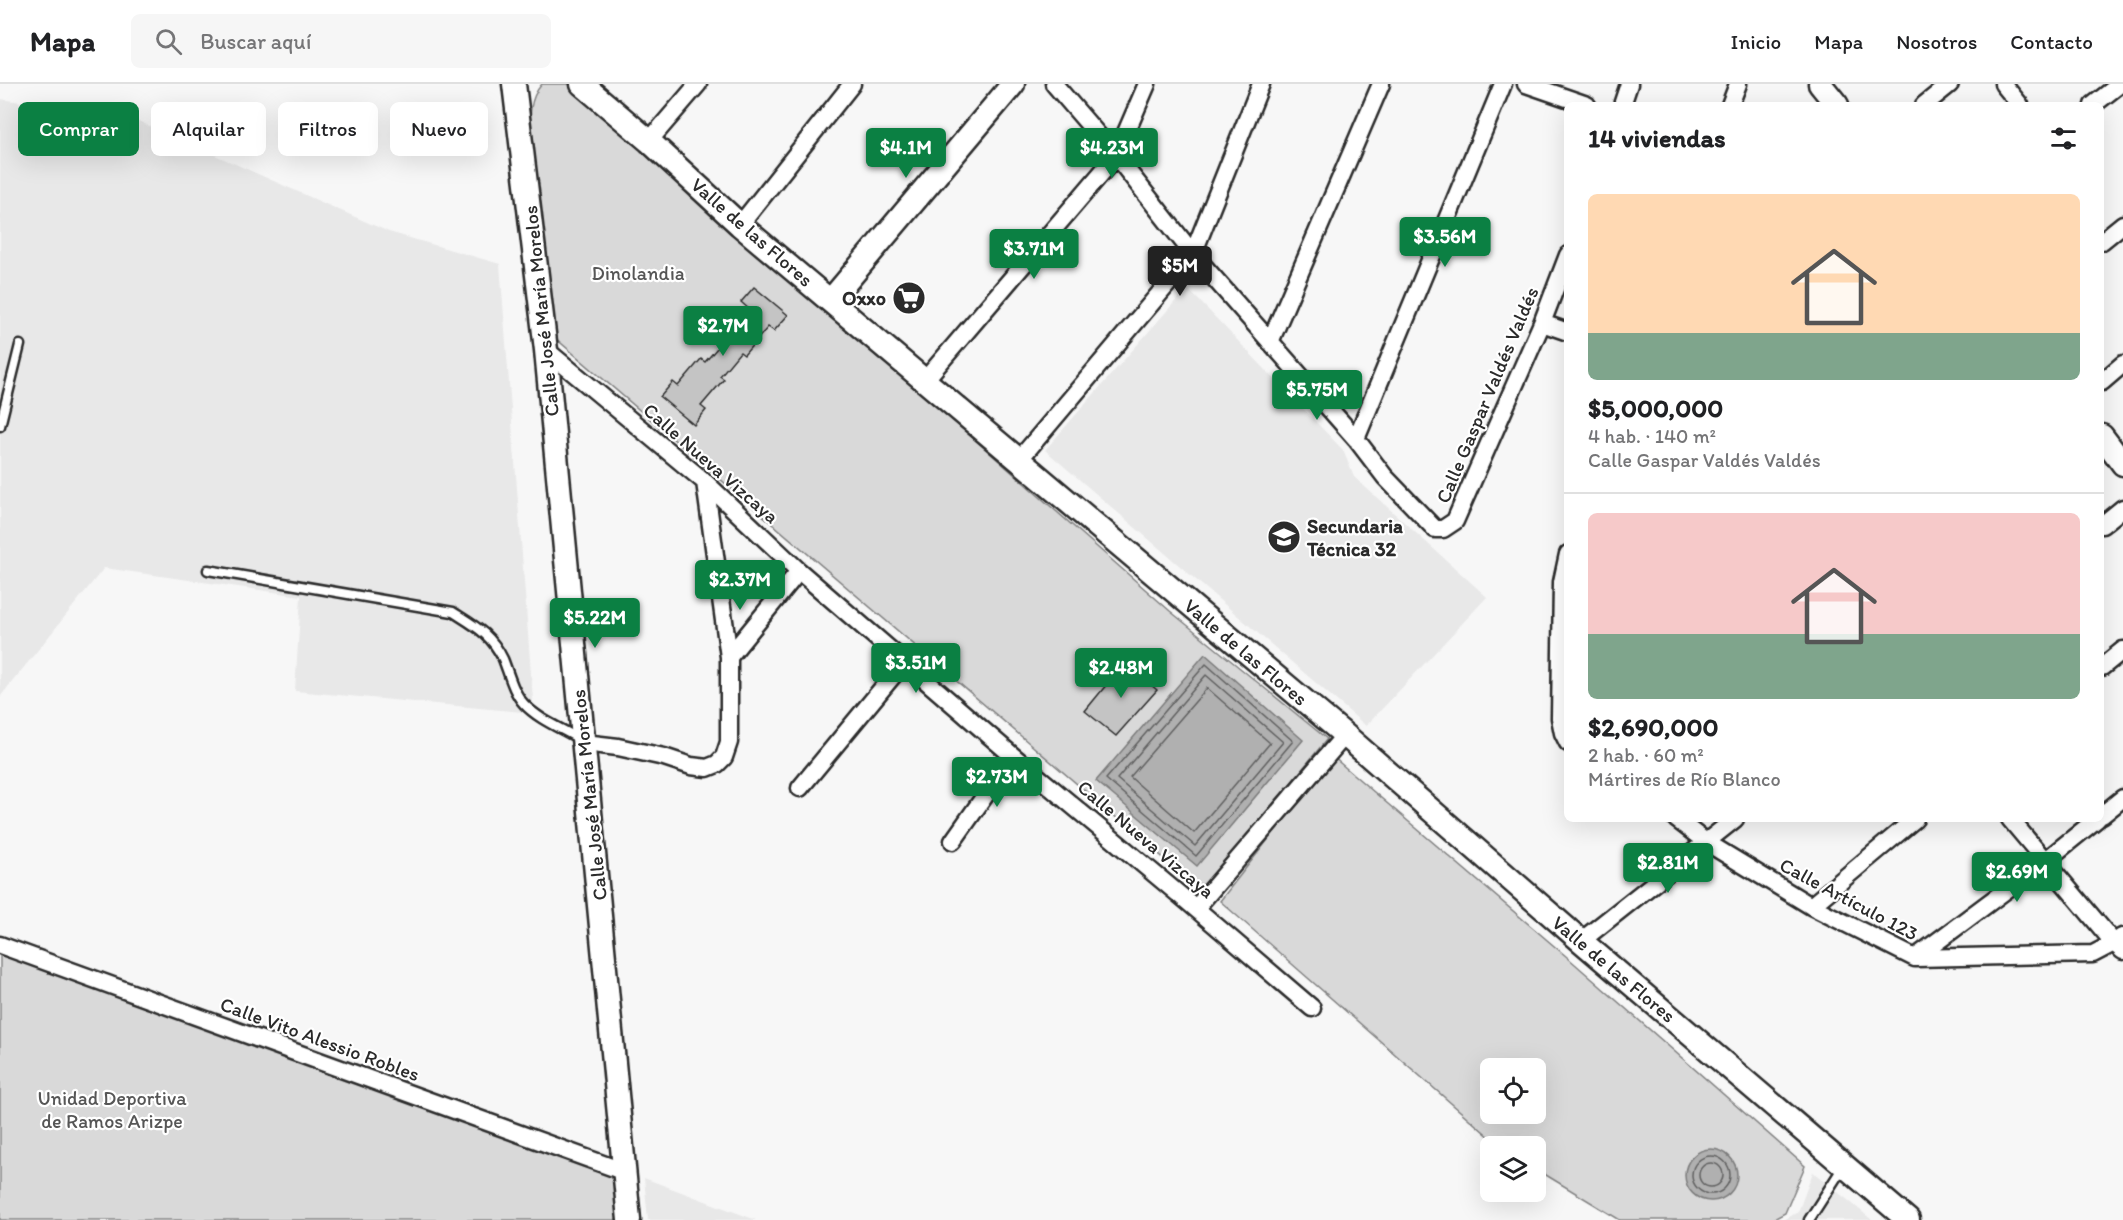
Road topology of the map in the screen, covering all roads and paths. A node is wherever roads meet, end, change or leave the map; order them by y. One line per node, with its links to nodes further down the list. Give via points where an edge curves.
1 (514, 84): 37 (street, Calle José María Morelos)
2 (582, 84): 25 (street, Valle de las Flores)
3 (698, 84): 25 (street)
4 (852, 84): 28 (street)
5 (1013, 84): 32 (street)
6 (1054, 84): 26 (street, Calle Gaspar Valdés Valdés)
7 (1147, 84): 26 (street)
8 (1261, 84): 30 (street)
9 (1381, 84): 35 (street)
10 (1503, 84): 42 (street)
11 (1526, 84): 18 (street)
12 (1629, 84): 19 (street)
13 (1738, 84): 20 (street)
14 (1820, 84): 21 (street)
15 (1950, 84): 22 (street)
16 (2003, 84): 23 (street)
17 (2121, 84): 24 (street)
18 (1578, 102)
19 (1623, 102)
20 (1731, 102)
21 (1835, 102)
22 (1928, 102)
23 (2018, 102)
24 (2097, 102)
25 (649, 141): 28 (street, Valle de las Flores)
26 (1116, 156): 30 (street, Calle Gaspar Valdés Valdés); 39 (street)
27 (2123, 224): 29 (street)
28 (740, 225): 32 (street, Valle de las Flores)
29 (2104, 239)
30 (1193, 254): 35 (street, Calle Gaspar Valdés Valdés); 44 (street)
31 (1564, 265): 33 (street, Calle Gaspar Valdés Valdés)
32 (831, 300): 39 (street, Valle de las Flores)
33 (1542, 323): 34 (street); 42 (street, Calle Gaspar Valdés Valdés, via 1450,525 1435,529 1385,477)
34 (1564, 331)
35 (1270, 342): 42 (street, Calle Gaspar Valdés Valdés)
36 (20, 345): 41 (lane)
37 (546, 350): 46 (street, Calle Nueva Vizcaya); 59 (street, Calle José María Morelos)
38 (2123, 364): 40 (street)
39 (925, 380): 44 (street, Valle de las Flores)
40 (2104, 380)
41 (0, 426)
42 (1356, 439)
43 (2104, 439): 45 (street)
44 (1018, 461): 57 (street, Valle de las Flores)
45 (2123, 464)
46 (705, 482): 50 (street, Calle Nueva Vizcaya); 53 (street)
47 (2123, 508): 48 (street)
48 (2104, 523)
49 (207, 570): 59 (lane, via 453,612 485,632 502,657 523,703)
50 (799, 571): 53 (street); 54 (street, Calle Nueva Vizcaya)
51 (1564, 573): 56 (street)
52 (2123, 650): 55 (street)
53 (729, 657): 59 (street, via 729,742 717,764 707,768 691,766 618,747)
54 (905, 661): 60 (street, Calle Nueva Vizcaya); 61 (street)
55 (2104, 665)
56 (1564, 674): 58 (street, via 1560,718)
57 (1345, 735): 73 (street); 74 (street, Valle de las Flores)
58 (1564, 735)
59 (584, 743): 80 (street, Calle José María Morelos)
60 (1013, 756): 69 (street); 73 (street, Calle Nueva Vizcaya)
61 (800, 788)
62 (2123, 798): 63 (street)
63 (2104, 813)
64 (1680, 822): 70 (street, Calle Artículo 123)
65 (1731, 822): 70 (street)
66 (1911, 822): 72 (street)
67 (2012, 822): 71 (street)
68 (2093, 822): 71 (street)
69 (953, 841)
70 (1706, 842): 72 (street, Calle Artículo 123); 74 (street)
71 (2044, 861): 75 (street); 77 (street)
72 (1811, 906): 77 (street, Calle Artículo 123)
73 (1196, 908): 78 (street, Calle Nueva Vizcaya)
74 (1581, 941): 79 (street, Valle de las Flores)
75 (2120, 944): 77 (street, Calle Artículo 123, via 2093,954)
76 (0, 945): 80 (street, Calle Vito Alessio Robles)
77 (1915, 958)
78 (1312, 1008)
79 (1844, 1164): 82 (lane); 83 (street, Valle de las Flores)
80 (625, 1172): 81 (street, Calle José María Morelos)
81 (629, 1220)
82 (1809, 1220)
83 (1908, 1220)

